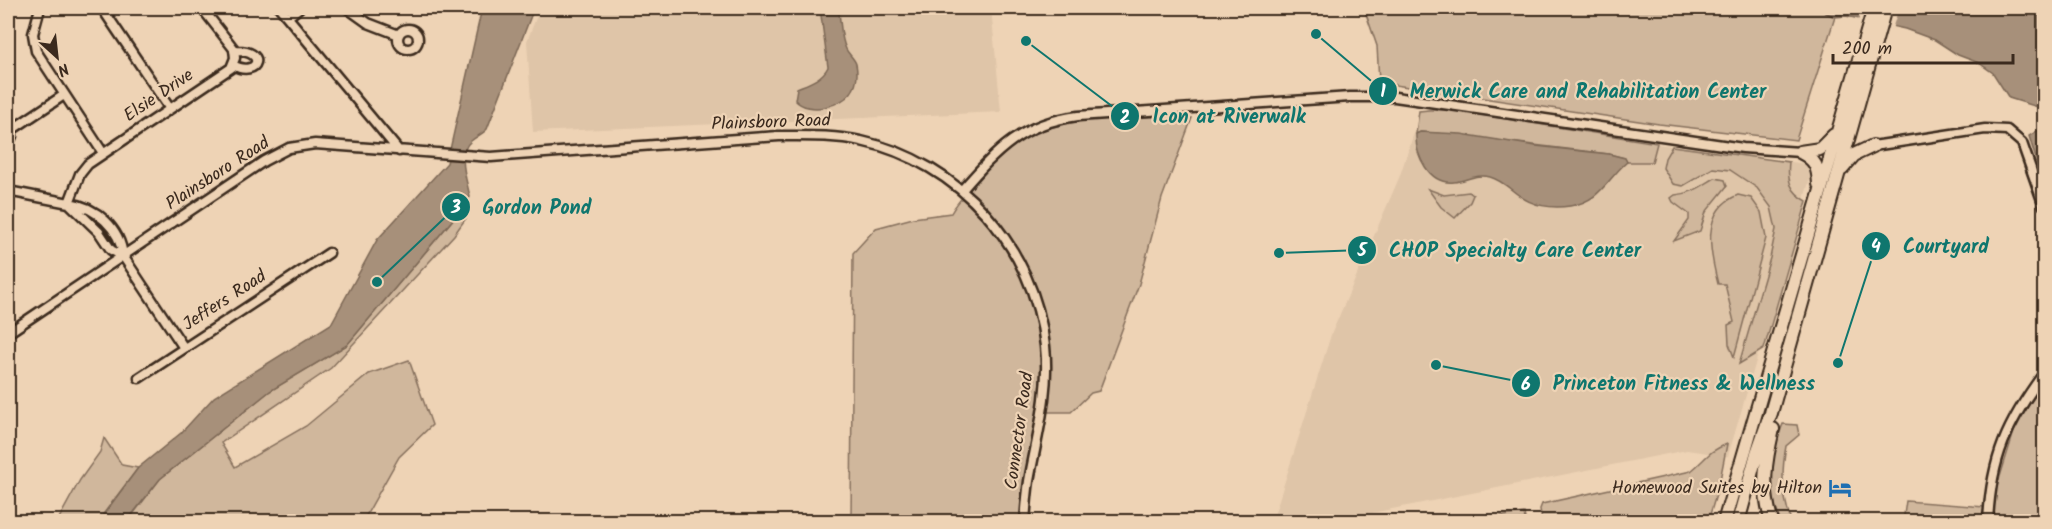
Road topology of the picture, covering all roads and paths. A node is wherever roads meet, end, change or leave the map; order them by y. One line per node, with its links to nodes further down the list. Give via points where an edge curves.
1 (40, 8): 13 (street, via 33,32 34,46)
2 (102, 8): 14 (street)
3 (202, 8): 11 (street, Elsie Drive)
4 (280, 8): 8 (street)
5 (299, 8): 8 (street)
6 (347, 8): 10 (street, via 368,23)
7 (1879, 8): 9 (highway)
8 (288, 17): 20 (street)
9 (1874, 26): 15 (highway); 17 (highway, via 1860,50)
10 (399, 35)
11 (234, 51): 12 (street); 12 (street, Elsie Drive, via 252,52 256,61 248,69)
12 (233, 65): 14 (street, Elsie Drive)
13 (64, 95): 16 (street); 22 (street)
14 (170, 109): 22 (street, Elsie Drive)
15 (1852, 123): 19 (highway, via 1858,141); 23 (highway)
16 (9, 130): 18 (street)
17 (1837, 132): 21 (highway, via 1820,149); 26 (highway)
18 (8, 144)
19 (1873, 146): 23 (highway, via 1854,155); 28 (street, via 1985,129 2007,130 2025,151)
20 (399, 151): 24 (street, Plainsboro Road, via 527,156 779,136 825,136 898,152); 30 (street, Plainsboro Road, via 296,146 264,160)
21 (1800, 152): 24 (street, via 1743,148 1395,97 1350,97 1056,119 1011,140); 26 (highway, via 1816,163)
22 (103, 153): 27 (street, Elsie Drive, via 83,169)
23 (1839, 172): 35 (highway)
24 (962, 190): 37 (street, Connector Road, via 985,211 1012,247 1023,268 1045,346 1044,407)
25 (8, 191): 27 (street)
26 (1820, 196): 36 (highway)
27 (69, 203): 30 (street, via 88,208 103,218 122,243)
28 (2044, 206)
29 (329, 253): 32 (street, Jeffers Road)
30 (123, 256): 31 (street, Plainsboro Road); 32 (street)
31 (8, 333)
32 (184, 348): 34 (street, Jeffers Road)
33 (2044, 373): 42 (street, via 2004,439 1993,473)
34 (140, 378)
35 (1771, 413): 40 (highway); 41 (highway, via 1774,423 1765,473)
36 (1728, 507): 38 (highway); 39 (highway)
37 (1025, 522)
38 (1719, 522)
39 (1724, 522)
40 (1738, 522)
41 (1772, 522)
42 (1988, 522)

